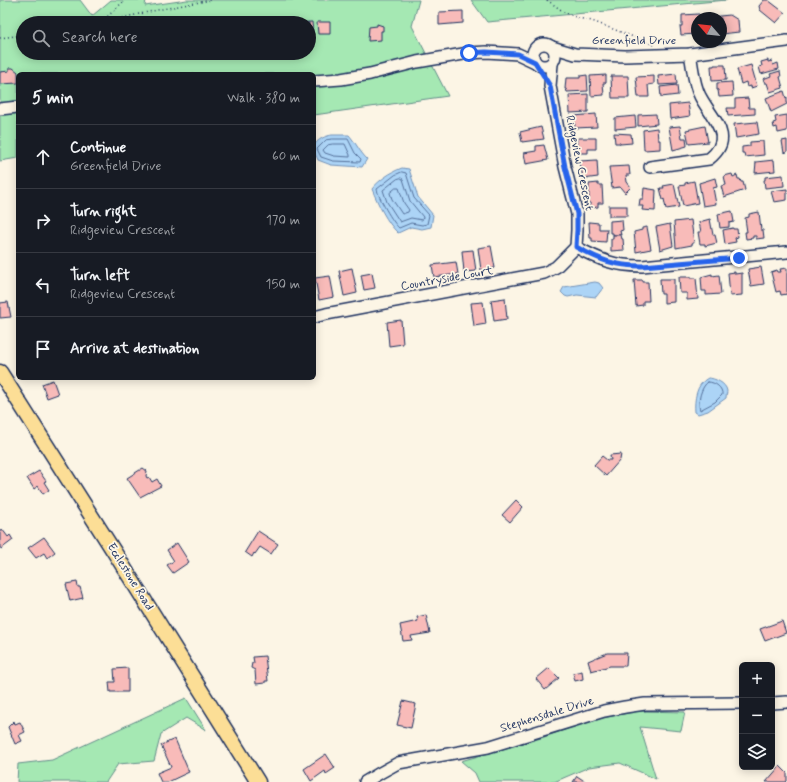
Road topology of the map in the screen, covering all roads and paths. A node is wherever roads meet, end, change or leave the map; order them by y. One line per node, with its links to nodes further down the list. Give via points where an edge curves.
1 (124, 0): 4 (path)
2 (211, 0): 5 (path)
3 (547, 0): 11 (path, via 578,18 592,20)
4 (108, 16)
5 (130, 16)
6 (16, 36): 7 (path)
7 (0, 38)
8 (786, 45): 14 (street, Greenfield Drive)
9 (539, 46): 10 (street, via 547,44); 12 (street); 15 (street, via 533,55)
10 (552, 47): 13 (street, Greenfield Drive); 16 (street, via 556,56)
11 (660, 47)
12 (518, 54): 15 (street); 17 (street, via 469,53 341,79)
13 (575, 54): 14 (street, Greenfield Drive); 16 (street, Greenfield Drive)
14 (690, 54): 21 (street, via 696,87 722,134 720,148 709,159)
15 (536, 63): 16 (street, via 543,67); 18 (street, Ridgeview Crescent)
16 (553, 63): 18 (street, Ridgeview Crescent)
17 (316, 81)
18 (550, 86): 22 (street, Ridgeview Crescent, via 565,167 577,214)
19 (16, 107): 20 (street)
20 (0, 109)
21 (650, 167)
22 (576, 247): 23 (street, via 601,260 629,266); 24 (street, Countryside Court, via 556,267 544,273)
23 (787, 252)
24 (316, 316)
25 (0, 372): 29 (main road, Ecclestone Road)
26 (787, 702): 28 (street)
27 (739, 703): 30 (street, Stephensdale Drive, via 645,704 604,711 488,747 398,764)
28 (775, 703)
29 (258, 782)
30 (366, 782)

